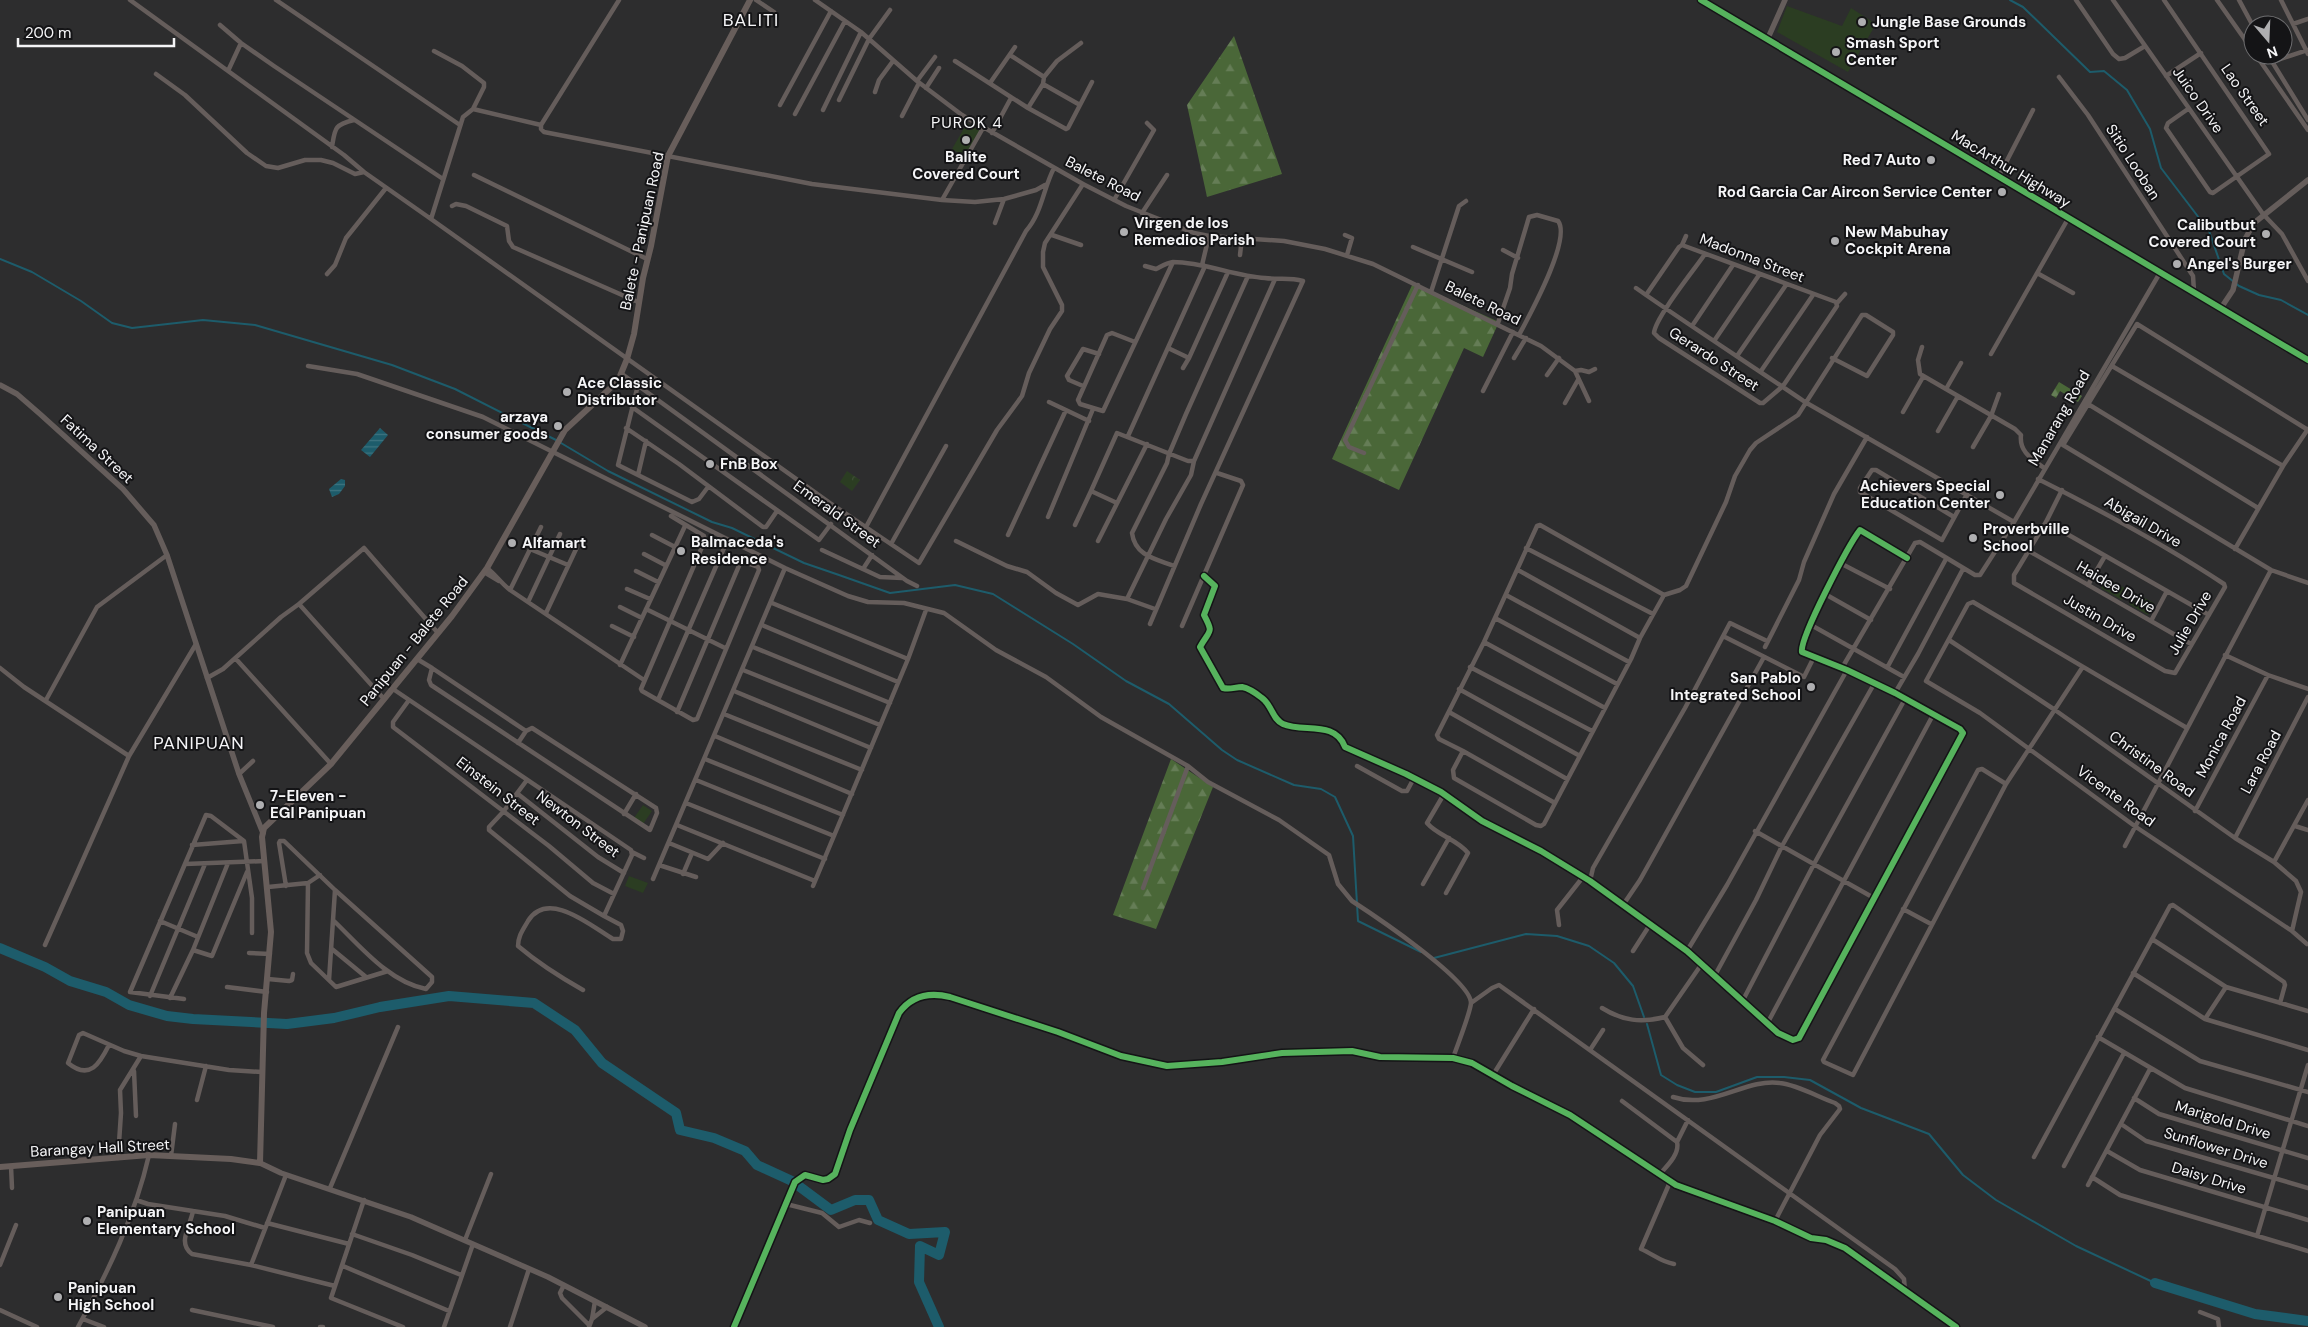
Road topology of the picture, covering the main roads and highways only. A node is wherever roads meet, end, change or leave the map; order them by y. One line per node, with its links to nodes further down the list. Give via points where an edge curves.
1 (750, 0): 4 (main road, Balete - Panipuan Road, via 668,156 634,334 622,374 565,430)
2 (1701, 0): 3 (highway, MacArthur Highway)
3 (2308, 360)
4 (557, 444): 5 (main road, Panipuan - Balete Road, via 488,572 331,764 269,823 262,834 270,954 264,1014)
5 (260, 1163): 6 (main road, Barangay Hall Street, via 231,1158 149,1155)
6 (0, 1166)

